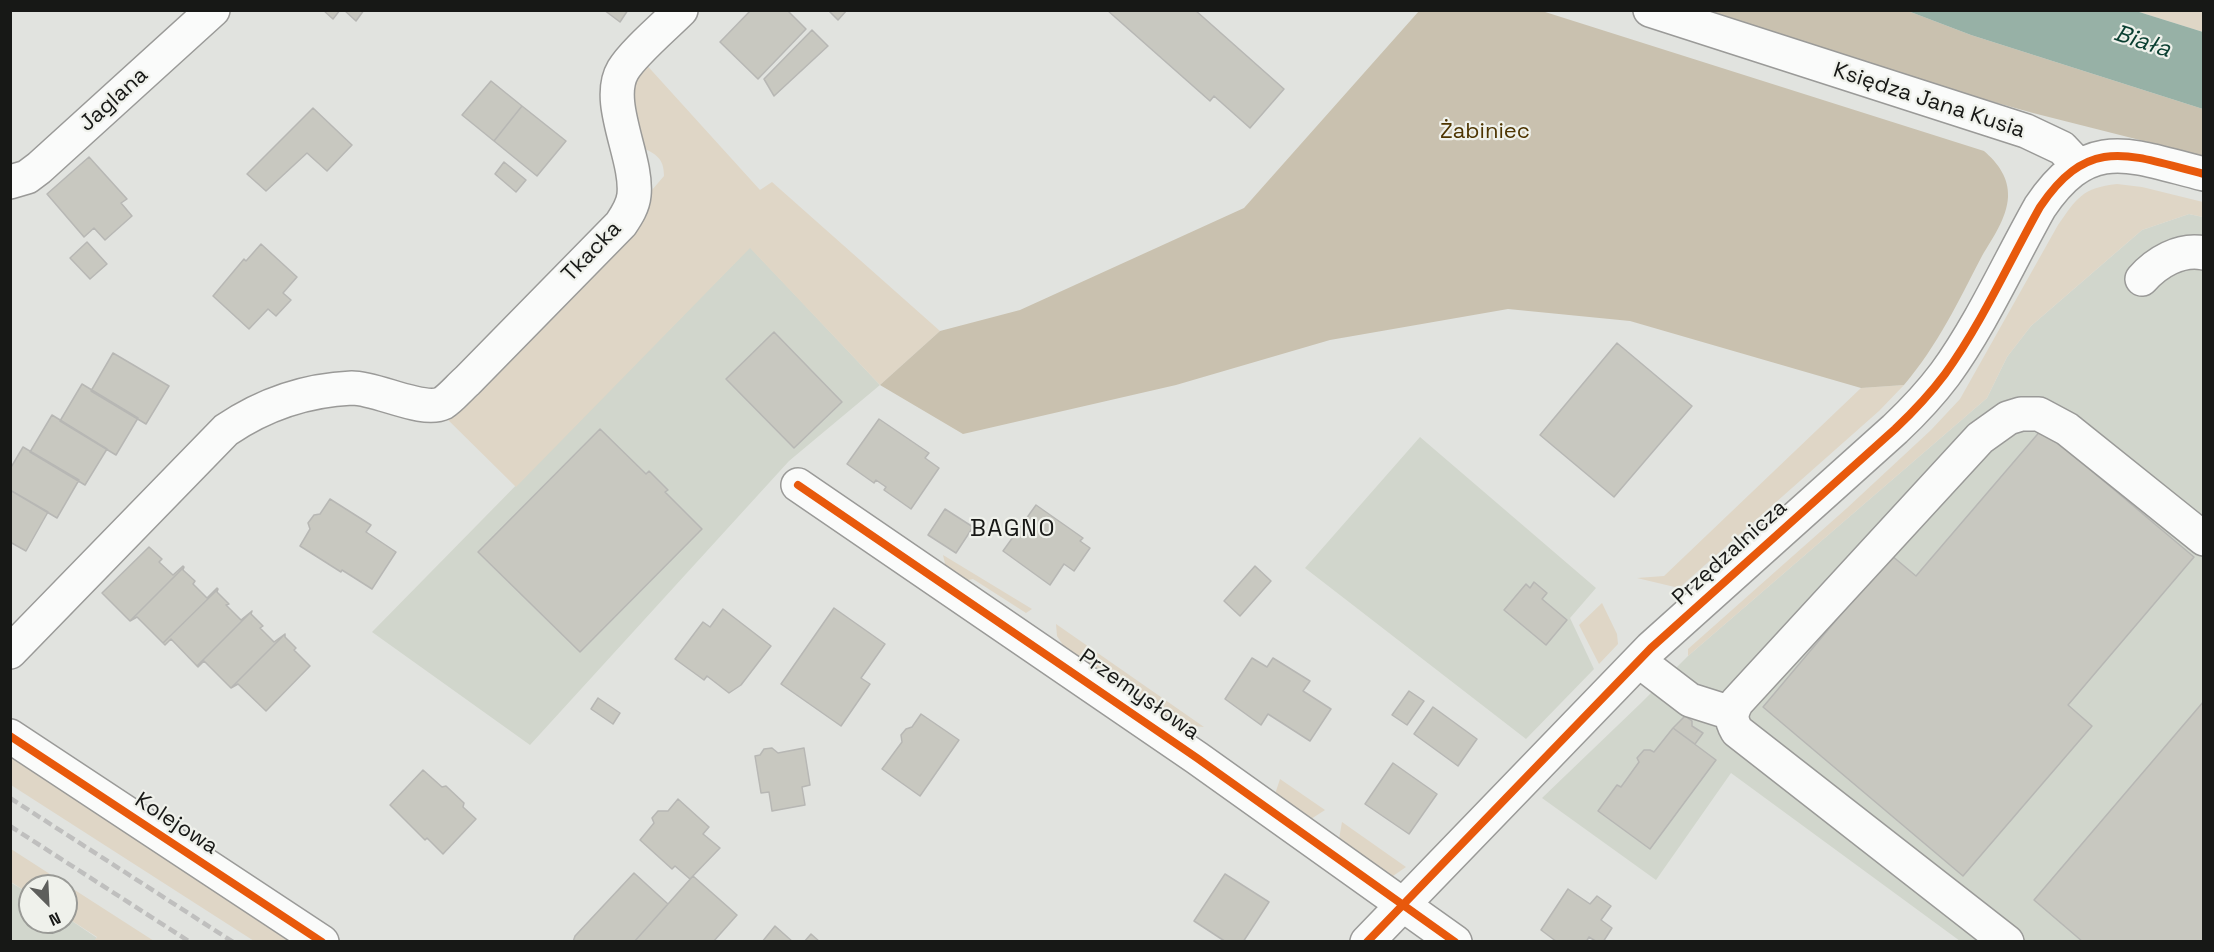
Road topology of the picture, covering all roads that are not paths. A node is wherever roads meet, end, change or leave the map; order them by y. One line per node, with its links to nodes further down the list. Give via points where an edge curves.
1 (213, 10): 6 (street, Jaglana, via 39,168)
2 (681, 10): 11 (street, Tkacka, via 623,69 618,82 616,96 634,174 630,211 467,381 442,403 432,405 353,388 292,398 263,408 226,430)
3 (1650, 10): 4 (street, Księdza Jana Kusia, via 2026,131 2062,148)
4 (2079, 165): 5 (street, via 2112,155); 12 (street, Przędzalnicza, via 2053,188 2040,207 1972,330 1922,402)
5 (2204, 174)
6 (10, 182)
7 (2204, 253): 8 (street, via 2176,255 2152,267)
8 (2142, 279)
9 (798, 485): 15 (street, Przemysłowa, via 1197,758)
10 (2204, 539): 13 (street, via 2067,429 2039,414 2008,418 1980,438)
11 (10, 652)
12 (1639, 661): 13 (street, via 1690,700); 15 (street, Przędzalnicza)
13 (1731, 713): 19 (street, via 1737,730)
14 (10, 736): 16 (street, Kolejowa)
15 (1402, 905): 17 (street, Przędzalnicza); 18 (street, Przemysłowa)
16 (322, 942)
17 (1367, 942)
18 (1455, 942)
19 (2007, 942)

